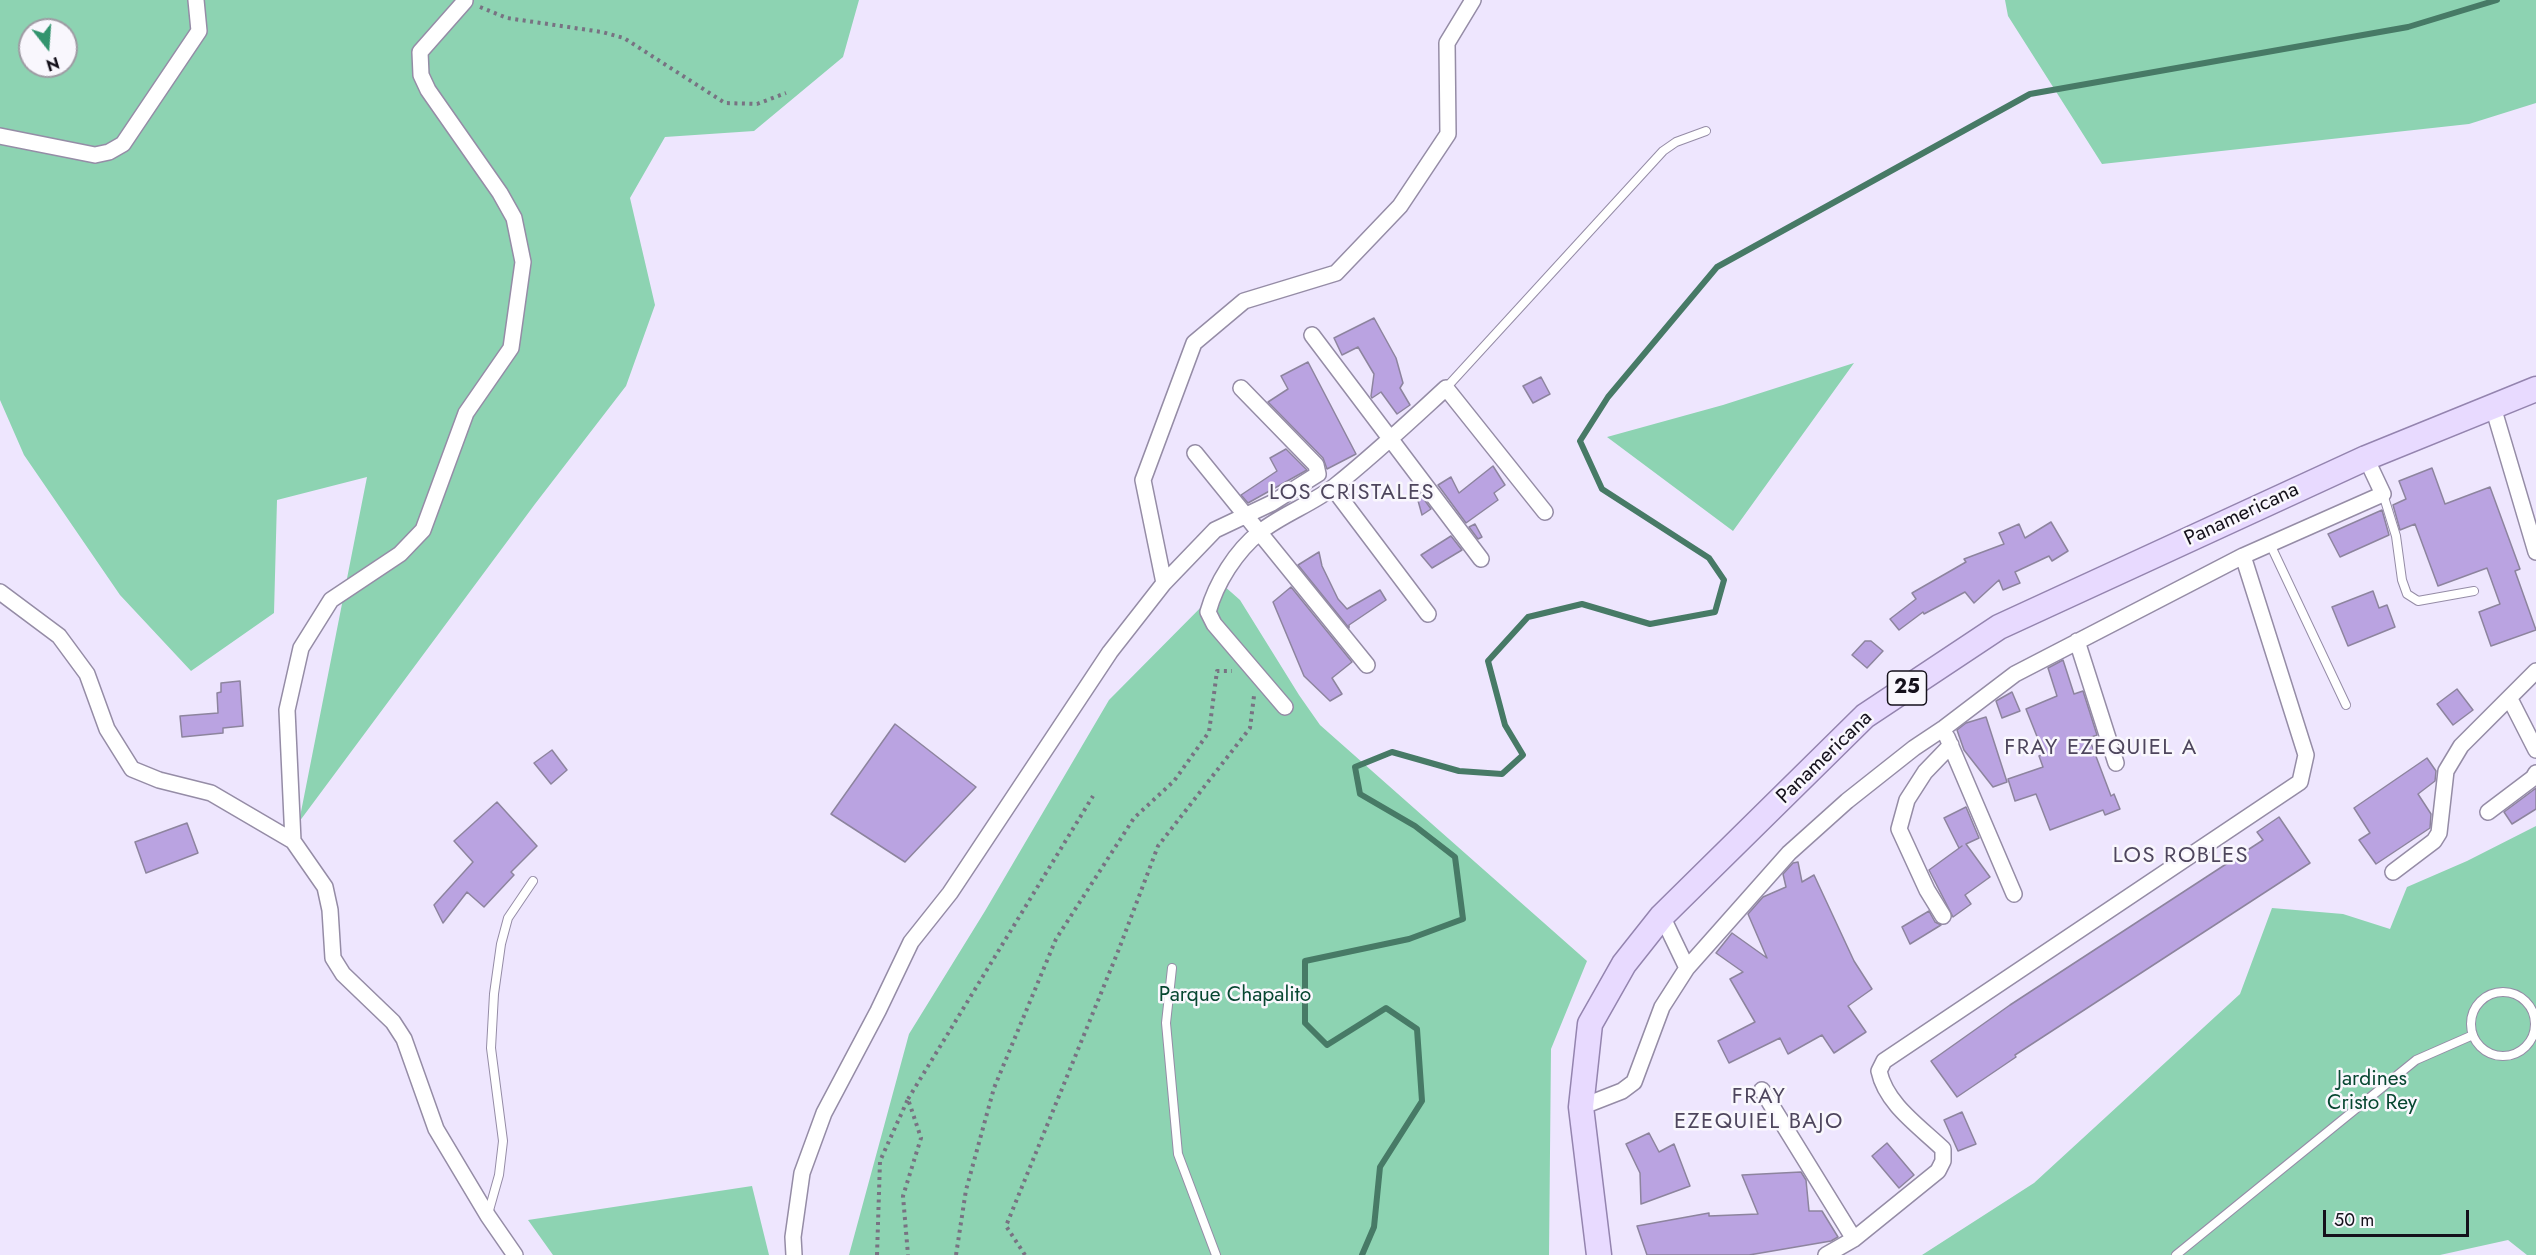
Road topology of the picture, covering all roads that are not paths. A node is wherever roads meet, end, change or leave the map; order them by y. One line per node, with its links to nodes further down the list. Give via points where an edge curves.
1 (196, 0): 5 (street, via 198,31 123,144 95,155)
2 (464, 0): 39 (street, via 420,52 421,75 514,218 523,262 511,348 466,413 423,530 400,554 331,600 301,648 287,710)
3 (1473, 0): 23 (street, via 1447,43 1448,134 1400,206 1336,273 1244,301 1194,343 1143,480)
4 (1706, 131): 8 (lane, via 1663,151)
5 (0, 136)
6 (1312, 335): 11 (street)
7 (1241, 388): 17 (street, via 1319,470 1272,503)
8 (1446, 388): 11 (street); 16 (street)
9 (2536, 389): 10 (main road, Panamericana / 25)
10 (2493, 407): 13 (main road, Panamericana / 25); 20 (street)
11 (1392, 438): 14 (street); 22 (street)
12 (1196, 453): 17 (street)
13 (2366, 458): 15 (street); 43 (main road, Panamericana / 25, via 1999,627 1865,716)
14 (1333, 488): 18 (street); 26 (street)
15 (2383, 494): 19 (street); 24 (lane, via 2407,594 2418,601)
16 (1545, 512)
17 (1246, 515): 18 (street); 23 (street, via 1215,530)
18 (1259, 532): 28 (street); 32 (street, via 1232,562 1208,612)
19 (2270, 544): 21 (street); 31 (lane)
20 (2536, 552)
21 (2243, 556): 27 (street); 52 (street, via 2306,755 2300,782 1884,1061 1879,1071 1882,1088 1943,1149 1943,1161 1938,1171)
22 (1481, 559)
23 (1164, 583): 54 (street, via 1110,652 950,893 911,942 824,1113 802,1173)
24 (2474, 591)
25 (0, 592): 39 (street, via 59,636 87,674 107,729 132,769 211,793)
26 (1428, 614)
27 (2077, 641): 33 (street, via 2015,674); 36 (street)
28 (1367, 664)
29 (2536, 671): 30 (street)
30 (2510, 699): 35 (street); 40 (street, via 2461,746 2446,771 2439,833 2434,841)
31 (2346, 705)
32 (1285, 707)
33 (1944, 728): 34 (street); 46 (street, via 1847,801 1789,854)
34 (1951, 745): 42 (street); 44 (street, via 1925,772 1907,800 1899,829)
35 (2536, 750)
36 (2116, 762)
37 (2536, 773): 38 (street)
38 (2488, 812)
39 (293, 841): 51 (street, via 326,887 333,958 343,975 393,1022 404,1039 436,1129)
40 (2393, 872)
41 (533, 880): 51 (lane, via 508,918 494,993 491,1048 504,1141)
42 (2014, 894)
43 (1662, 916): 46 (street); 50 (main road, Panamericana / 25, via 1624,964 1590,1024)
44 (1943, 916)
45 (1172, 968): 55 (lane, via 1166,1023 1178,1154)
46 (1686, 968): 50 (street, via 1662,1007 1634,1082 1622,1091)
47 (2535, 1018): 48 (lane, via 2530,1042 2515,1054 2493,1055 2480,1048); 48 (lane, via 2521,997 2493,994 2475,1007 2470,1025)
48 (2473, 1035): 58 (lane, via 2416,1060)
49 (1762, 1090): 52 (street)
50 (1581, 1107): 56 (main road, Panamericana / 25)
51 (488, 1216): 53 (street)
52 (1854, 1239): 57 (street)
53 (514, 1255)
54 (794, 1255)
55 (1216, 1255)
56 (1599, 1255)
57 (1826, 1255)
58 (2176, 1255)

